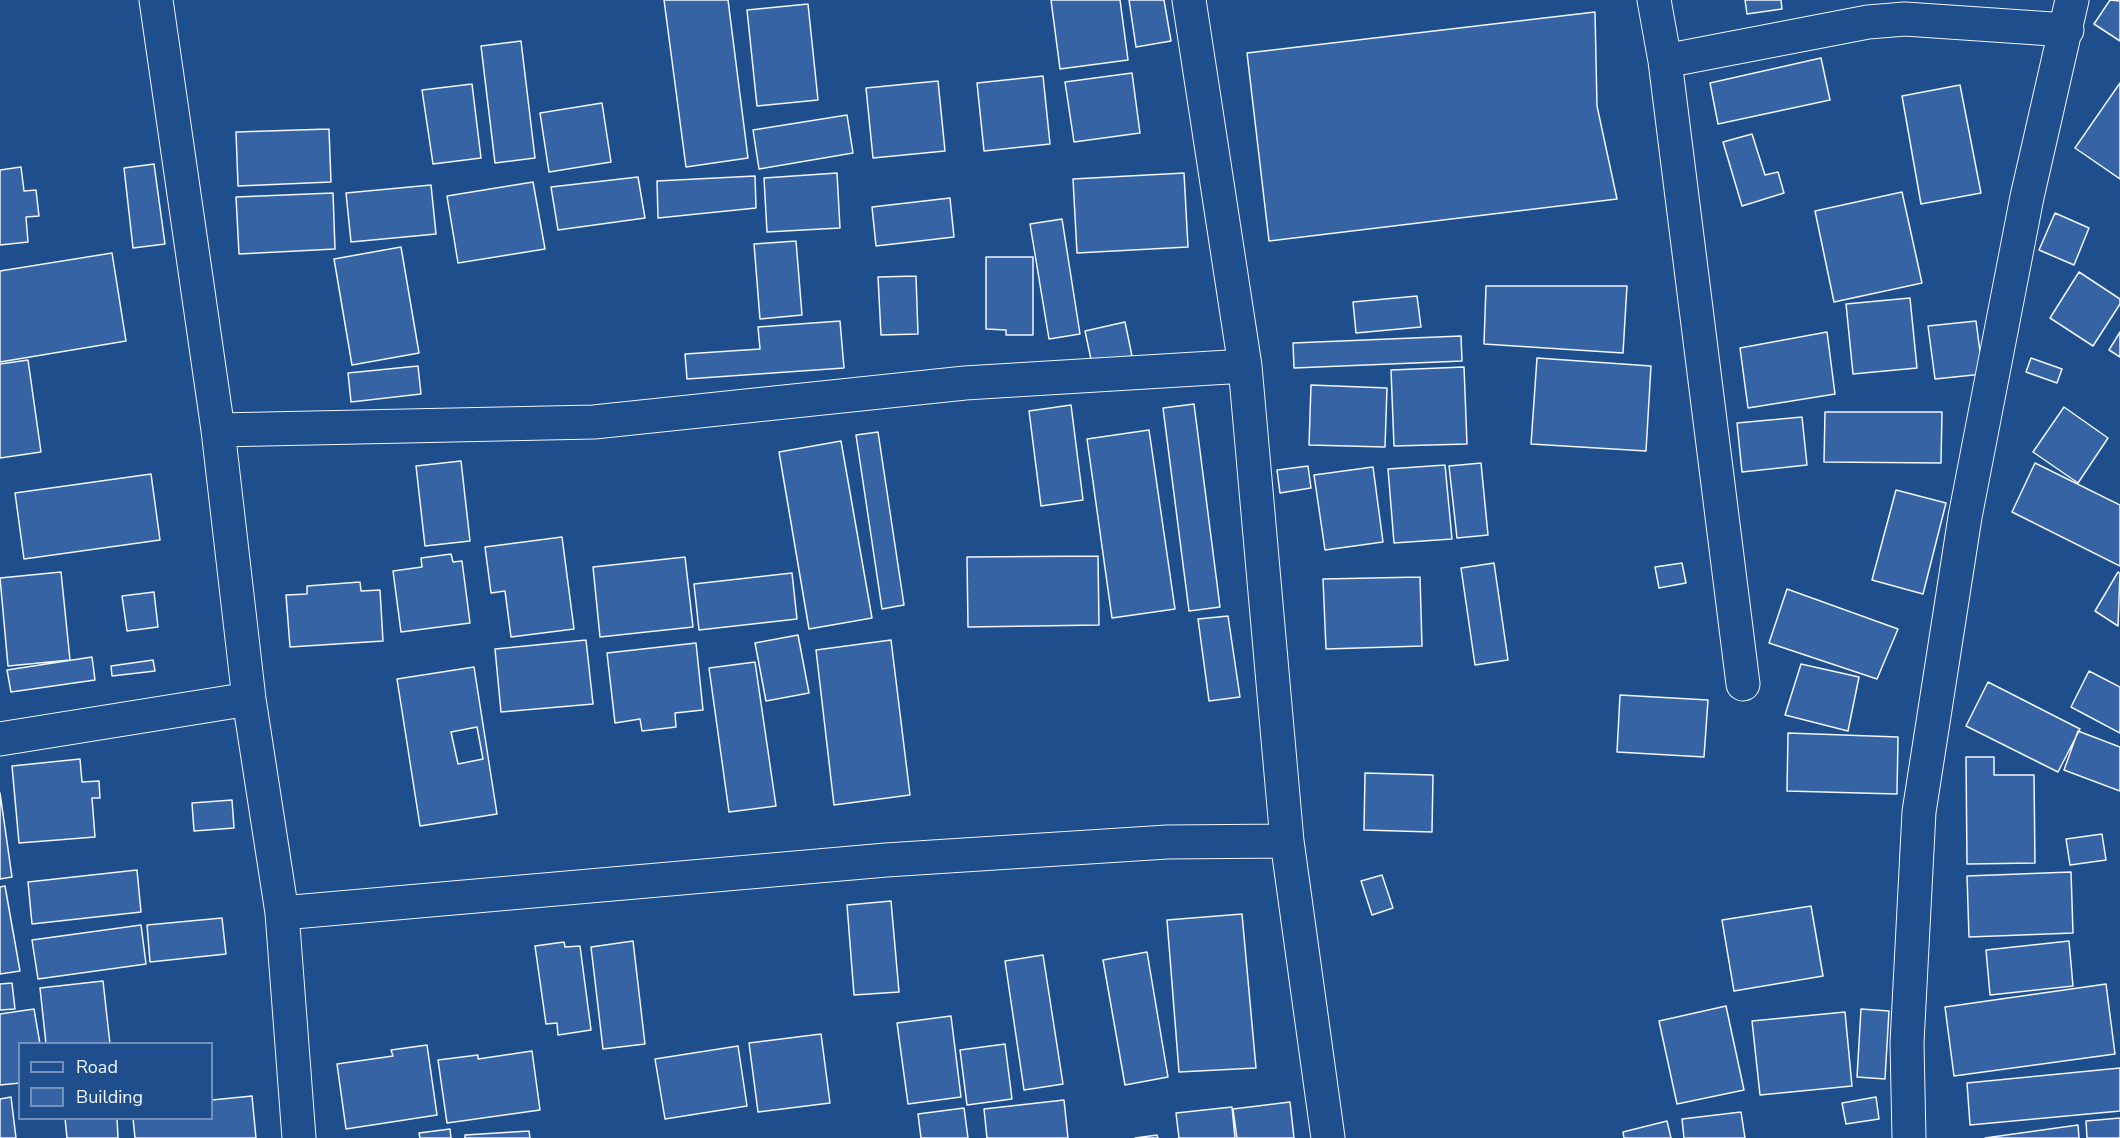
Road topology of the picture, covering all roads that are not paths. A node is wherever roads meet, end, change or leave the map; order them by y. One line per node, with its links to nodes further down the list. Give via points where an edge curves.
1 (156, 0): 7 (street)
2 (1189, 0): 6 (street)
3 (1654, 0): 5 (street)
4 (2069, 15): 5 (street, via 1868,22); 15 (street, via 2027,197 1965,517 1919,812 1907,1043)
5 (1665, 61): 8 (street)
6 (1245, 366): 7 (street, via 965,383 594,422); 11 (street)
7 (218, 430): 9 (street)
8 (1743, 684)
9 (249, 699): 10 (street); 12 (street)
10 (0, 739)
11 (1287, 841): 12 (street, via 1167,842 886,860); 14 (street)
12 (282, 913): 13 (street)
13 (299, 1138)
14 (1328, 1138)
15 (1909, 1138)

